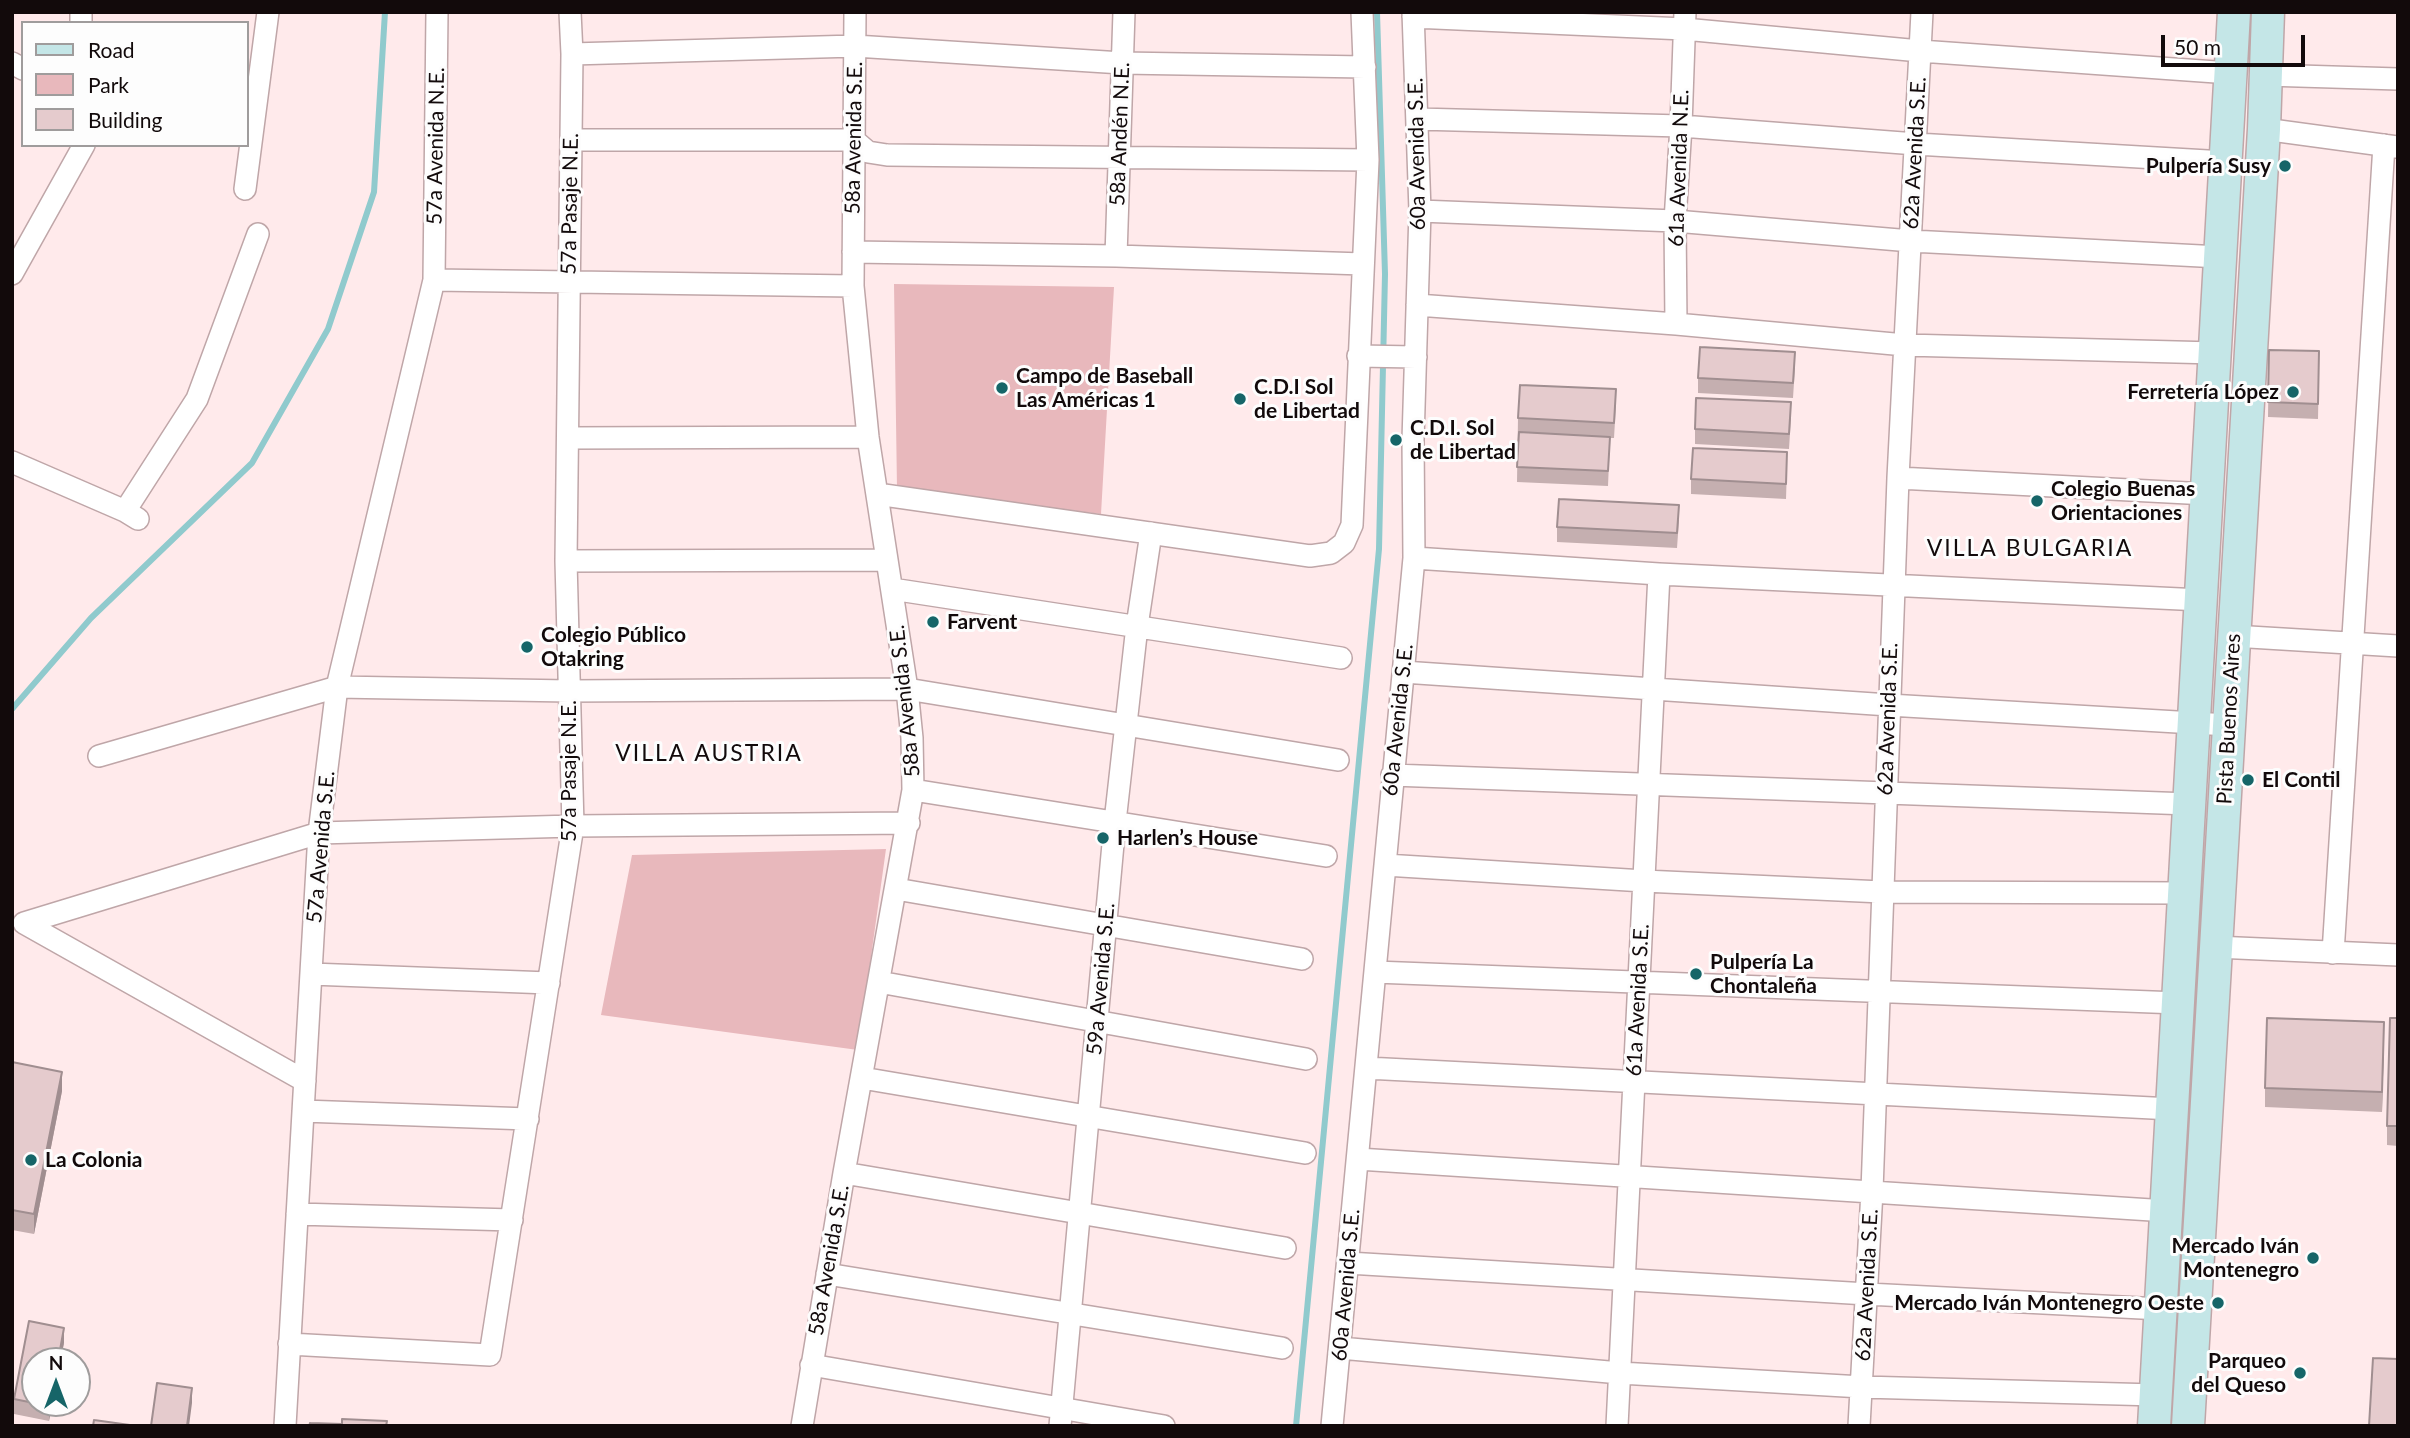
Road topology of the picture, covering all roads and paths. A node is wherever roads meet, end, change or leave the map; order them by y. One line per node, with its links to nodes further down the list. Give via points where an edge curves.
1 (268, 12): 31 (street)
2 (437, 12): 42 (street, 57a Avenida N.E.)
3 (570, 12): 14 (street, 57a Pasaje N.E.)
4 (855, 12): 12 (street, 58a Avenida S.E.)
5 (1124, 12): 15 (street, 58a Andén N.E.)
6 (1362, 12): 16 (street)
7 (1922, 12): 13 (street, 62a Avenida S.E.)
8 (2234, 12): 17 (main road, Pista Buenos Aires)
9 (2268, 12): 18 (main road, Pista Buenos Aires)
10 (1413, 15): 11 (street); 20 (street, 60a Avenida S.E.)
11 (1685, 21): 13 (street); 21 (street, 61a Avenida N.E.)
12 (855, 46): 14 (street); 15 (street); 24 (street, 58a Avenida S.E.)
13 (1920, 51): 17 (street); 25 (street, 62a Avenida S.E.)
14 (572, 54): 23 (street, 57a Pasaje N.E.)
15 (1122, 63): 16 (street); 28 (street, 58a Andén N.E.)
16 (1365, 66): 29 (street)
17 (2230, 73): 30 (main road, Pista Buenos Aires)
18 (2266, 75): 19 (street); 22 (main road, Pista Buenos Aires)
19 (2398, 79)
20 (1418, 119): 21 (street); 32 (street, 60a Avenida S.E.)
21 (1681, 126): 25 (street); 33 (street, 61a Avenida N.E.)
22 (2264, 129): 26 (street); 65 (main road, Pista Buenos Aires)
23 (571, 140): 24 (street); 43 (street, 57a Pasaje N.E.)
24 (853, 140): 28 (street, via 868,152 887,155); 37 (street, 58a Avenida S.E.)
25 (1916, 144): 30 (street); 36 (street, 62a Avenida S.E.)
26 (2391, 146): 66 (street)
27 (83, 147): 34 (street)
28 (1119, 157): 29 (street); 38 (street, 58a Andén N.E.)
29 (1368, 160): 40 (street)
30 (2225, 162): 39 (main road, Pista Buenos Aires)
31 (245, 188)
32 (1420, 211): 33 (street); 45 (street, 60a Avenida S.E.)
33 (1675, 221): 36 (street); 46 (street, 61a Avenida N.E.)
34 (21, 234): 41 (street)
35 (258, 234): 52 (street, via 197,399 132,515)
36 (1911, 240): 39 (street); 47 (street, 62a Avenida S.E.)
37 (853, 252): 38 (street); 44 (street, 58a Avenida S.E.)
38 (1116, 257): 40 (street)
39 (2220, 257): 48 (main road, Pista Buenos Aires)
40 (1363, 264): 49 (street)
41 (12, 274)
42 (434, 280): 43 (street); 70 (street, 57a Avenida S.E.)
43 (570, 281): 44 (street); 51 (street, 57a Pasaje N.E.)
44 (853, 286): 50 (street, 58a Avenida S.E.)
45 (1417, 305): 46 (street); 49 (street, 60a Avenida S.E.)
46 (1676, 324): 47 (street)
47 (1905, 345): 48 (street); 53 (street, 62a Avenida S.E.)
48 (2215, 353): 55 (main road, Pista Buenos Aires)
49 (1386, 356): 56 (street, via 1352,525 1338,548 1310,556); 57 (street, 60a Avenida S.E.)
50 (868, 437): 51 (street); 54 (street, 58a Avenida S.E.)
51 (568, 438): 59 (street, 57a Pasaje N.E.)
52 (12, 462)
53 (1898, 478): 55 (street); 61 (street, 62a Avenida S.E.)
54 (877, 494): 56 (street); 58 (street, 58a Avenida S.E.)
55 (2207, 494): 63 (main road, Pista Buenos Aires)
56 (1151, 533): 64 (street, 59a Avenida S.E.)
57 (1414, 558): 60 (street); 69 (street, 60a Avenida S.E.)
58 (887, 560): 59 (street); 62 (street, 58a Avenida S.E.)
59 (566, 561): 73 (street, 57a Pasaje N.E.)
60 (1659, 574): 61 (street); 71 (street, 61a Avenida S.E.)
61 (1893, 586): 63 (street); 74 (street, 62a Avenida S.E.)
62 (892, 589): 64 (street); 72 (street, 58a Avenida S.E.)
63 (2201, 600): 75 (main road, Pista Buenos Aires)
64 (1137, 626): 68 (street); 76 (street, 59a Avenida S.E.)
65 (2234, 636): 66 (street); 77 (main road, Pista Buenos Aires)
66 (2353, 643): 67 (street); 97 (street)
67 (2398, 646)
68 (1341, 658)
69 (1403, 672): 71 (street); 80 (street, 60a Avenida S.E.)
70 (337, 687): 73 (street); 78 (street); 88 (street, 57a Avenida S.E.)
71 (1654, 688): 74 (street); 81 (street, 61a Avenida S.E.)
72 (906, 689): 73 (street); 76 (street); 82 (street, 58a Avenida S.E.)
73 (569, 691): 87 (street, 57a Pasaje N.E.)
74 (1889, 705): 75 (street); 83 (street, 62a Avenida S.E.)
75 (2194, 723): 77 (street); 84 (main road, Pista Buenos Aires)
76 (1126, 724): 79 (street); 85 (street, 59a Avenida S.E.)
77 (2228, 725): 96 (main road, Pista Buenos Aires)
78 (99, 756)
79 (1338, 760)
80 (1392, 775): 81 (street); 90 (street, 60a Avenida S.E.)
81 (1649, 786): 83 (street); 91 (street, 61a Avenida S.E.)
82 (914, 789): 85 (street); 86 (street, 58a Avenida S.E.)
83 (1886, 795): 84 (street); 93 (street, 62a Avenida S.E.)
84 (2189, 804): 94 (main road, Pista Buenos Aires)
85 (1115, 822): 89 (street); 95 (street, 59a Avenida S.E.)
86 (909, 823): 87 (street); 92 (street, 58a Avenida S.E.)
87 (573, 826): 88 (street); 104 (street, 57a Pasaje N.E.)
88 (319, 833): 101 (street, 57a Avenida S.E.); 111 (street, via 24,923)
89 (1326, 856)
90 (1385, 865): 91 (street); 100 (street, 60a Avenida S.E.)
91 (1644, 881): 93 (street); 103 (street, 61a Avenida S.E.)
92 (896, 889): 95 (street); 102 (street, 58a Avenida S.E.)
93 (1882, 892): 94 (street); 105 (street, 62a Avenida S.E.)
94 (2185, 893): 106 (main road, Pista Buenos Aires)
95 (1106, 925): 99 (street); 107 (street, 59a Avenida S.E.)
96 (2215, 947): 97 (street); 149 (main road, Pista Buenos Aires)
97 (2333, 953): 98 (street)
98 (2398, 955)
99 (1302, 959)
100 (1376, 972): 103 (street); 109 (street, 60a Avenida S.E.)
101 (311, 974): 104 (street); 111 (street, 57a Avenida S.E.)
102 (879, 982): 107 (street); 110 (street, 58a Avenida S.E.)
103 (1639, 982): 105 (street); 112 (street, 61a Avenida S.E.)
104 (549, 983): 117 (street, 57a Pasaje N.E.)
105 (1879, 992): 106 (street); 113 (street, 62a Avenida S.E.)
106 (2178, 1003): 114 (main road, Pista Buenos Aires)
107 (1098, 1022): 108 (street); 116 (street, 59a Avenida S.E.)
108 (1306, 1059)
109 (1366, 1068): 112 (street); 119 (street, 60a Avenida S.E.)
110 (862, 1078): 116 (street); 120 (street, 58a Avenida S.E.)
111 (305, 1081): 115 (street, 57a Avenida S.E.)
112 (1634, 1081): 113 (street); 121 (street, 61a Avenida S.E.)
113 (1875, 1096): 114 (street); 122 (street, 62a Avenida S.E.)
114 (2172, 1109): 123 (main road, Pista Buenos Aires)
115 (303, 1111): 117 (street); 125 (street, 57a Avenida S.E.)
116 (1089, 1116): 118 (street); 124 (street, 59a Avenida S.E.)
117 (527, 1119): 126 (street, 57a Pasaje N.E.)
118 (1305, 1153)
119 (1357, 1159): 121 (street); 128 (street, 60a Avenida S.E.)
120 (844, 1173): 124 (street); 129 (street, 58a Avenida S.E.)
121 (1629, 1177): 122 (street); 130 (street, 61a Avenida S.E.)
122 (1872, 1191): 123 (street); 131 (street, 62a Avenida S.E.)
123 (2166, 1211): 132 (main road, Pista Buenos Aires)
124 (1080, 1213): 127 (street); 133 (street, 59a Avenida S.E.)
125 (297, 1214): 126 (street); 134 (street, 57a Avenida S.E.)
126 (512, 1220): 134 (street, 57a Pasaje N.E., via 491,1355)
127 (1285, 1248)
128 (1348, 1263): 130 (street); 136 (street, 60a Avenida S.E.)
129 (827, 1274): 133 (street); 137 (street, 58a Avenida S.E.)
130 (1624, 1280): 131 (street); 138 (street, 61a Avenida S.E.)
131 (1867, 1294): 132 (street); 139 (street, 62a Avenida S.E.)
132 (2161, 1309): 140 (main road, Pista Buenos Aires)
133 (1070, 1314): 135 (street); 141 (street, 59a Avenida S.E.)
134 (289, 1344): 142 (street, 57a Avenida S.E.)
135 (1282, 1348)
136 (1340, 1348): 138 (street); 145 (street, 60a Avenida S.E.)
137 (811, 1365): 141 (street); 143 (street, 58a Avenida S.E.)
138 (1620, 1373): 139 (street); 146 (street, 61a Avenida S.E.)
139 (1862, 1387): 140 (street); 147 (street, 62a Avenida S.E.)
140 (2156, 1395): 148 (main road, Pista Buenos Aires)
141 (1061, 1417): 144 (street)
142 (285, 1426)
143 (802, 1426)
144 (1164, 1426)
145 (1332, 1426)
146 (1617, 1426)
147 (1859, 1426)
148 (2154, 1426)
149 (2188, 1426)

